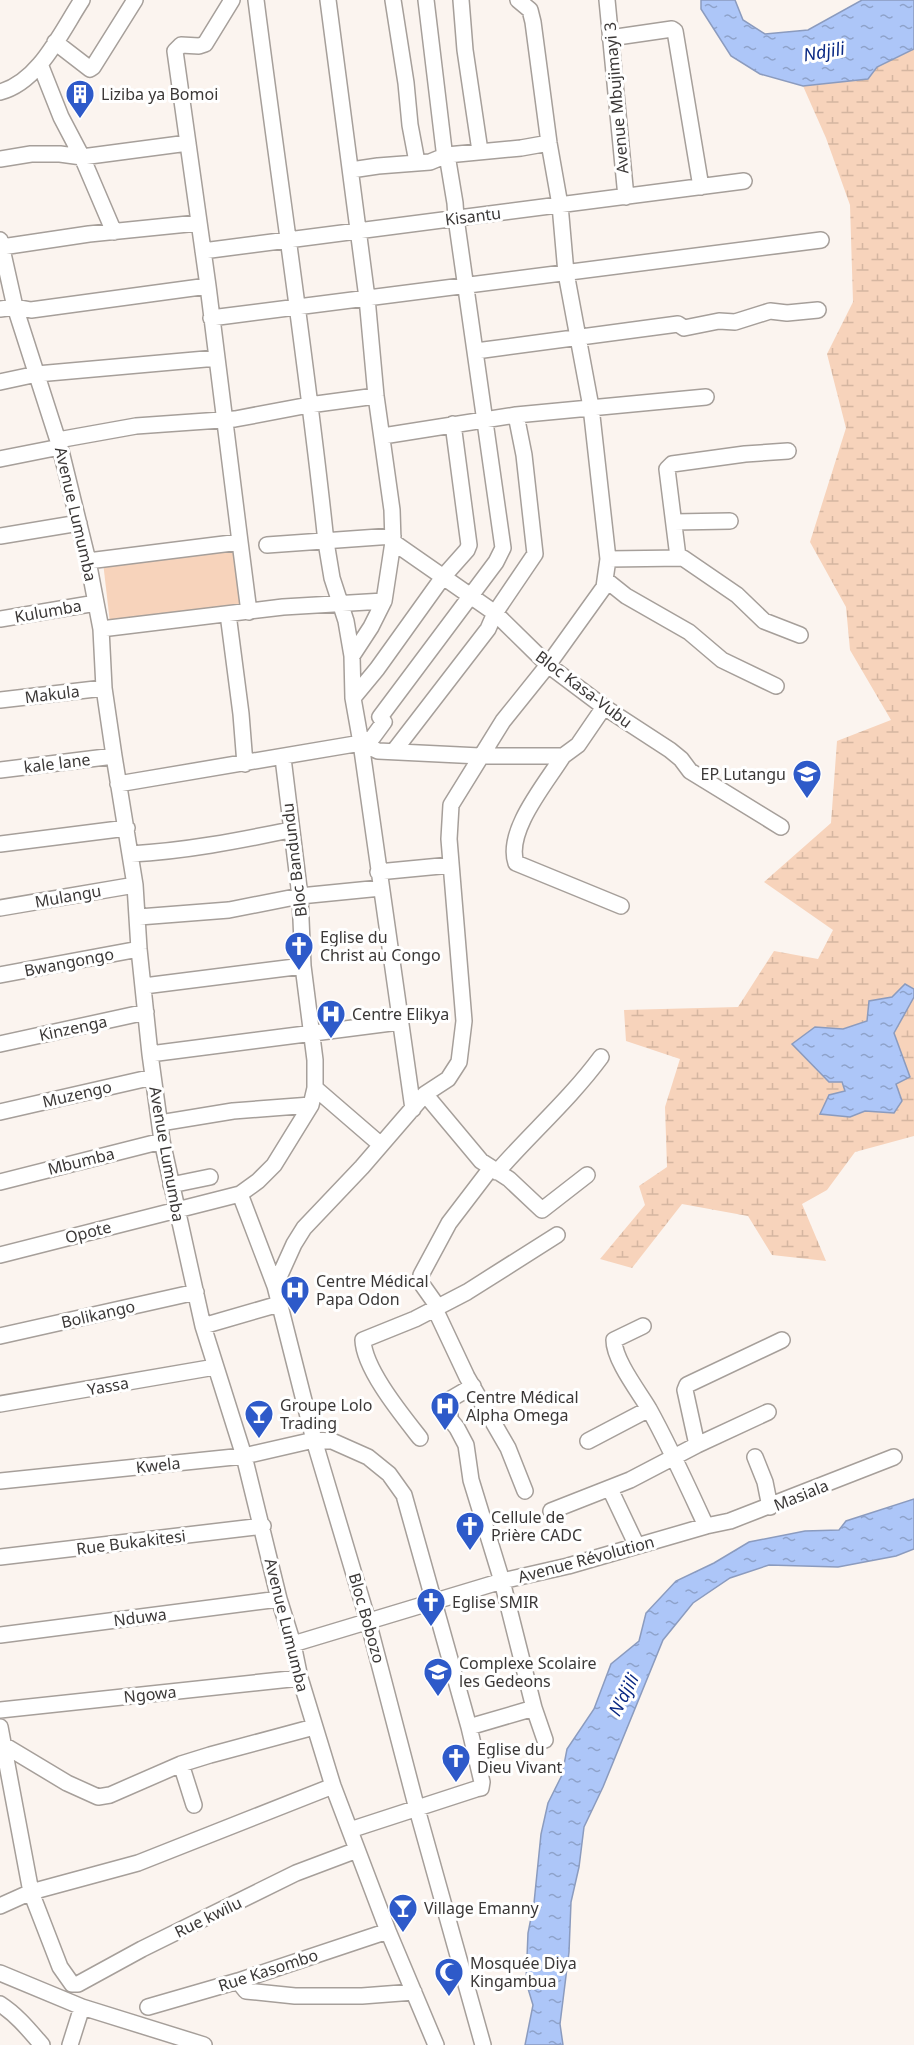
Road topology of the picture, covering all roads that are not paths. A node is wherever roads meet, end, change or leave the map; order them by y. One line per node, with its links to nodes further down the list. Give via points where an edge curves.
1 (82, 0): 12 (street)
2 (135, 0): 12 (street, via 90,69)
3 (232, 0): 15 (street, via 206,44 180,45 175,51)
4 (256, 0): 31 (street)
5 (328, 0): 22 (street)
6 (393, 0): 21 (street)
7 (426, 0): 18 (street)
8 (461, 0): 17 (street)
9 (518, 0): 16 (street, via 530,10 533,22)
10 (607, 0): 11 (street, Avenue Mbujimayi 3)
11 (610, 38): 24 (street, via 675,31); 25 (street, Avenue Mbujimayi 3)
12 (55, 42): 13 (street)
13 (40, 64): 14 (street, via 30,77); 19 (street)
14 (0, 92)
15 (188, 143): 19 (street); 28 (street)
16 (549, 143): 17 (street); 26 (street)
17 (480, 151): 18 (street)
18 (447, 155): 21 (street); 27 (street)
19 (82, 157): 20 (street, via 31,154); 30 (street)
20 (0, 159)
21 (417, 162): 22 (street)
22 (351, 170): 29 (street)
23 (744, 182): 24 (street, Kisantu)
24 (701, 187): 25 (street, Kisantu)
25 (626, 197): 26 (street, Kisantu)
26 (560, 205): 27 (street, Kisantu); 35 (street)
27 (456, 218): 29 (street, Kisantu); 37 (street)
28 (198, 223): 30 (street); 34 (street)
29 (358, 231): 31 (street, Kisantu); 38 (street)
30 (114, 232): 33 (street)
31 (287, 240): 34 (street, Kisantu); 39 (street)
32 (821, 240): 35 (street)
33 (1, 244): 40 (street, Avenue Lumumba)
34 (203, 251): 36 (street)
35 (566, 273): 37 (street); 43 (street)
36 (208, 286): 40 (street, via 32,310); 42 (street)
37 (466, 286): 38 (street); 44 (street)
38 (367, 298): 39 (street); 48 (street)
39 (299, 307): 42 (street); 50 (street)
40 (8, 308): 46 (street, Avenue Lumumba)
41 (818, 310): 43 (street, via 787,314 770,311 735,322 684,328 678,324)
42 (212, 318): 45 (street)
43 (579, 338): 44 (street); 51 (street)
44 (476, 351): 53 (street)
45 (217, 358): 46 (street); 54 (street)
46 (37, 374): 47 (street); 57 (street, Avenue Lumumba)
47 (0, 382)
48 (376, 396): 50 (street); 56 (street)
49 (706, 397): 51 (street)
50 (309, 405): 54 (street); 66 (street)
51 (591, 407): 52 (street); 69 (street)
52 (516, 415): 53 (street); 79 (street, via 535,554)
53 (486, 419): 55 (street); 73 (street, via 503,548)
54 (226, 420): 57 (street, via 136,426); 65 (street)
55 (453, 424): 56 (street); 71 (street, via 469,545)
56 (383, 436): 64 (street)
57 (59, 443): 59 (street); 62 (street, Avenue Lumumba)
58 (788, 451): 61 (street, via 672,464 667,469)
59 (0, 459)
60 (730, 521): 61 (street)
61 (674, 522): 68 (street)
62 (79, 523): 63 (street); 70 (street, Avenue Lumumba)
63 (0, 536)
64 (393, 539): 66 (street); 71 (street, Bloc Kasa-Vubu); 74 (street)
65 (240, 542): 70 (street); 77 (street)
66 (326, 542): 67 (street); 76 (street)
67 (267, 545)
68 (678, 557): 69 (street); 82 (street, via 737,595 764,621)
69 (608, 559): 72 (street)
70 (88, 561): 75 (street, Avenue Lumumba)
71 (443, 577): 73 (street, Bloc Kasa-Vubu); 87 (street)
72 (606, 580): 84 (street); 85 (street, via 689,632 714,655)
73 (470, 595): 79 (street, Bloc Kasa-Vubu); 90 (street, via 380,717 382,725 373,737)
74 (384, 601): 76 (street); 83 (street)
75 (96, 603): 80 (street, Kulumba); 81 (street, Avenue Lumumba)
76 (341, 605): 77 (street); 83 (street)
77 (249, 612): 78 (street)
78 (228, 614): 81 (street); 96 (street)
79 (495, 614): 84 (street, Bloc Kasa-Vubu); 91 (street, via 488,629)
80 (0, 619)
81 (100, 629): 86 (street, Avenue Lumumba)
82 (800, 635)
83 (352, 657): 87 (street)
84 (548, 665): 89 (street, Bloc Kasa-Vubu); 93 (street)
85 (776, 686)
86 (104, 688): 88 (street, Makula); 92 (street, Avenue Lumumba)
87 (353, 699): 90 (street)
88 (0, 700)
89 (604, 707): 94 (street, via 578,745); 99 (street, Bloc Kasa-Vubu, via 670,750 690,771)
90 (361, 743): 91 (street, via 378,751); 95 (street); 105 (street)
91 (394, 750): 93 (street)
92 (114, 756): 97 (street, kale lane); 98 (street, Avenue Lumumba)
93 (480, 756): 94 (street); 104 (street, via 451,805)
94 (563, 756): 109 (street, via 526,810 513,855 516,863)
95 (283, 758): 96 (street); 101 (street, Bloc Bandundu)
96 (245, 764): 98 (street)
97 (0, 770)
98 (118, 784): 100 (street, Avenue Lumumba)
99 (781, 827)
100 (128, 828): 102 (street); 103 (street, Avenue Lumumba)
101 (290, 831): 103 (street, via 200,848); 108 (street, Bloc Bandundu)
102 (0, 844)
103 (131, 854): 106 (street, Avenue Lumumba)
104 (451, 865): 105 (street); 124 (street, via 464,1021 459,1062 448,1079)
105 (378, 872): 107 (street)
106 (135, 885): 110 (street, Mulangu); 111 (street, Avenue Lumumba)
107 (381, 888): 108 (street); 117 (street)
108 (300, 896): 111 (street, via 229,910); 113 (street, Bloc Bandundu)
109 (621, 906)
110 (0, 908)
111 (138, 917): 112 (street, Avenue Lumumba)
112 (139, 949): 114 (street, Bwangongo); 115 (street, Avenue Lumumba)
113 (303, 966): 115 (street); 118 (street, Bloc Bandundu)
114 (0, 975)
115 (144, 986): 116 (street, Avenue Lumumba)
116 (146, 1012): 119 (street, Kinzenga); 120 (street, Avenue Lumumba)
117 (399, 1022): 118 (street); 126 (street)
118 (312, 1032): 120 (street); 123 (street, Bloc Bandundu)
119 (0, 1044)
120 (150, 1054): 122 (street, Avenue Lumumba)
121 (601, 1057): 131 (street, via 567,1100)
122 (153, 1077): 127 (street, Muzengo); 128 (street, Avenue Lumumba)
123 (315, 1088): 125 (street, Bloc Bandundu); 130 (street)
124 (425, 1094): 126 (street); 131 (street, via 468,1147)
125 (311, 1105): 128 (street, via 233,1111); 136 (street, Bloc Bandundu, via 274,1165)
126 (413, 1109): 130 (street)
127 (0, 1112)
128 (160, 1123): 129 (street, Avenue Lumumba)
129 (162, 1141): 134 (street, Mbumba); 135 (street, Avenue Lumumba)
130 (381, 1145): 140 (street, via 304,1228)
131 (494, 1170): 132 (street, via 542,1210); 143 (street, via 449,1223 421,1275 421,1283)
132 (587, 1175)
133 (210, 1177): 135 (street)
134 (0, 1182)
135 (171, 1185): 137 (street, Avenue Lumumba)
136 (240, 1194): 137 (street, Bloc Bandundu); 140 (street, Bloc Bobozo)
137 (176, 1210): 139 (street, Opote); 141 (street, Avenue Lumumba)
138 (557, 1235): 143 (street)
139 (0, 1255)
140 (275, 1286): 142 (street, Bloc Bobozo)
141 (196, 1292): 144 (street, Avenue Lumumba); 146 (street, Bolikango)
142 (279, 1304): 144 (street); 154 (street, Bloc Bobozo)
143 (436, 1308): 149 (street); 153 (street, via 363,1340 385,1391)
144 (202, 1326): 148 (street, Avenue Lumumba)
145 (643, 1326): 151 (street, via 614,1340 614,1346)
146 (0, 1336)
147 (782, 1340): 156 (street, via 687,1385)
148 (215, 1367): 150 (street, Yassa); 157 (street, Avenue Lumumba)
149 (473, 1386): 163 (street, via 508,1448); 170 (street, via 449,1400 447,1410 450,1422 466,1445 471,1480)
150 (0, 1404)
151 (649, 1409): 155 (street); 160 (street)
152 (768, 1412): 156 (street)
153 (420, 1438)
154 (314, 1440): 157 (street, Kwela); 172 (street, via 332,1441 368,1457 400,1487); 173 (street, Bloc Bobozo)
155 (588, 1441)
156 (697, 1445): 160 (street)
157 (244, 1456): 161 (street, Kwela); 166 (street, Avenue Lumumba)
158 (754, 1457): 164 (street)
159 (894, 1457): 164 (street, Masiala)
160 (674, 1458): 162 (street); 167 (street)
161 (0, 1481)
162 (610, 1489): 165 (street); 168 (street)
163 (525, 1491)
164 (770, 1507): 167 (street, Masiala)
165 (551, 1511)
166 (263, 1526): 169 (street, Rue Bukakitesi); 171 (street, Avenue Lumumba)
167 (706, 1526): 168 (street, Avenue Révolution)
168 (637, 1546): 170 (street, Avenue Révolution)
169 (0, 1557)
170 (502, 1581): 172 (street, Avenue Révolution); 177 (street)
171 (279, 1599): 174 (street, Nduwa); 175 (street, Avenue Lumumba)
172 (433, 1602): 173 (street, Avenue Révolution); 181 (street)
173 (369, 1621): 175 (street, Avenue Révolution); 188 (street, Bloc Bobozo)
174 (0, 1635)
175 (293, 1644): 176 (street, Avenue Lumumba)
176 (300, 1678): 178 (street, Ngowa); 180 (street, Avenue Lumumba)
177 (534, 1708): 181 (street); 182 (street)
178 (0, 1710)
179 (0, 1727): 183 (street)
180 (314, 1727): 184 (street); 186 (street, Avenue Lumumba)
181 (469, 1727): 188 (street, via 481,1788)
182 (545, 1740)
183 (2, 1744): 184 (street, via 98,1797); 185 (street)
184 (181, 1764): 187 (street)
185 (6, 1786): 191 (street)
186 (333, 1786): 189 (street, Avenue Lumumba); 191 (street, via 138,1863)
187 (194, 1805)
188 (417, 1809): 189 (street); 204 (street, Bloc Bobozo)
189 (350, 1830): 190 (street, Avenue Lumumba)
190 (357, 1850): 191 (street, Rue kwilu, via 296,1873 78,1984 72,1984 64,1975); 193 (street, Avenue Lumumba)
191 (31, 1892): 192 (street)
192 (0, 1906)
193 (388, 1931): 195 (street, Rue Kasombo); 196 (street, Avenue Lumumba)
194 (0, 1973): 198 (street)
195 (238, 1981): 196 (street, via 246,1991 295,1996); 199 (street, Rue Kasombo)
196 (414, 1992): 203 (street, Avenue Lumumba)
197 (0, 2004): 200 (street, via 26,2025)
198 (82, 2007): 201 (street); 202 (street)
199 (148, 2007)
200 (42, 2045)
201 (70, 2045)
202 (204, 2045)
203 (436, 2045)
204 (483, 2045)

